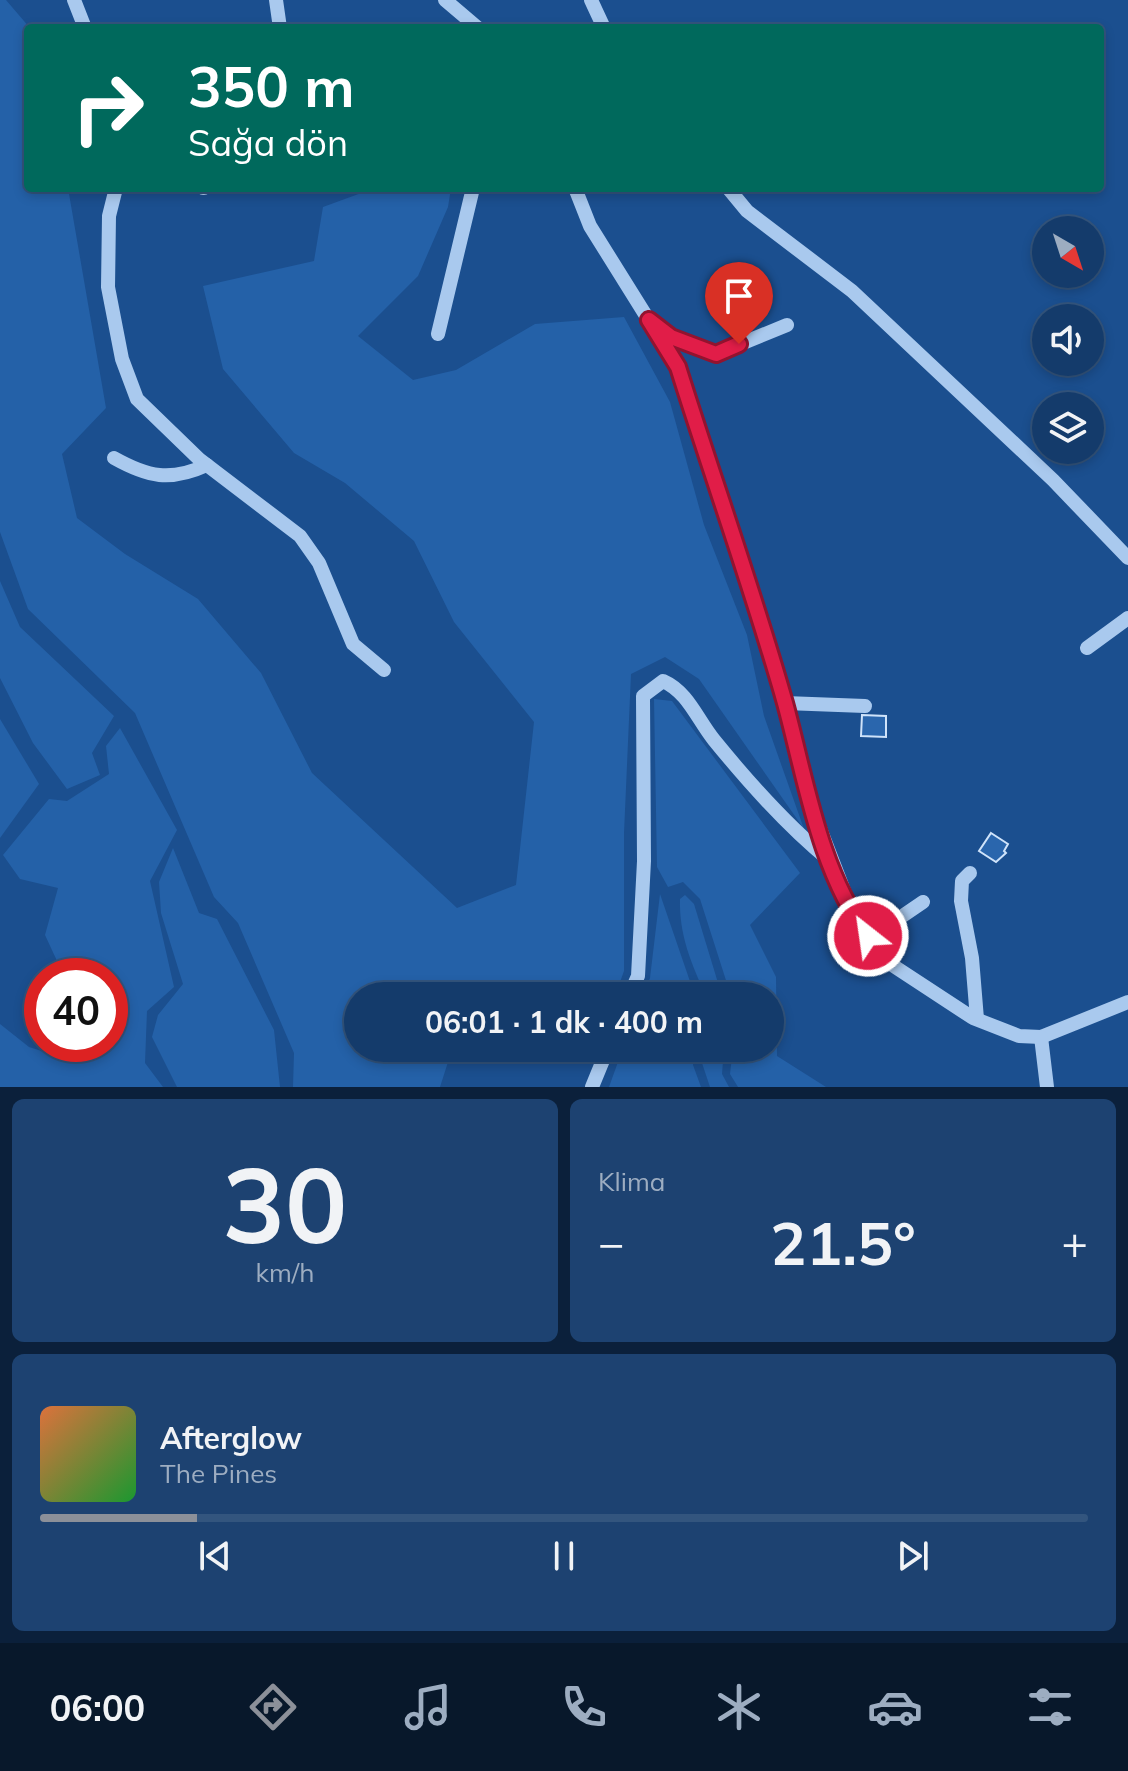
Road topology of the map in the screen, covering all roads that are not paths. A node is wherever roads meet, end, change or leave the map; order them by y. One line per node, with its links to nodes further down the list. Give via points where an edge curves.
1 (74, 0): 5 (street)
2 (276, 0): 6 (street)
3 (445, 0): 7 (street)
4 (591, 0): 8 (street)
5 (83, 24)
6 (279, 24)
7 (473, 24)
8 (602, 24)
9 (115, 192): 19 (street, via 109,216 108,287 122,359 137,399)
10 (472, 192): 17 (street)
11 (569, 192): 14 (street)
12 (577, 192): 14 (street)
13 (731, 192): 20 (street, via 747,211 852,291)
14 (585, 214): 15 (street)
15 (649, 320): 16 (street, via 671,337 716,354); 24 (street, via 678,367)
16 (787, 325)
17 (438, 334)
18 (114, 458): 19 (street, via 146,476 192,472)
19 (207, 465): 23 (street, via 300,536 319,563 353,644)
20 (1128, 558)
21 (1128, 618): 22 (street)
22 (1087, 648)
23 (384, 670)
24 (785, 703): 25 (street); 26 (street, via 806,792)
25 (865, 706)
26 (830, 860): 29 (street, via 855,919); 30 (street, via 797,834 713,738 678,688 663,681 643,696 644,861)
27 (970, 873): 32 (street, via 962,881 961,901)
28 (923, 902): 29 (street, via 901,917)
29 (880, 954): 32 (street)
30 (635, 982)
31 (1128, 1002): 33 (street)
32 (977, 1019): 33 (street, via 1019,1036)
33 (1041, 1037): 36 (street)
34 (602, 1062): 35 (street)
35 (592, 1087)
36 (1047, 1087)

